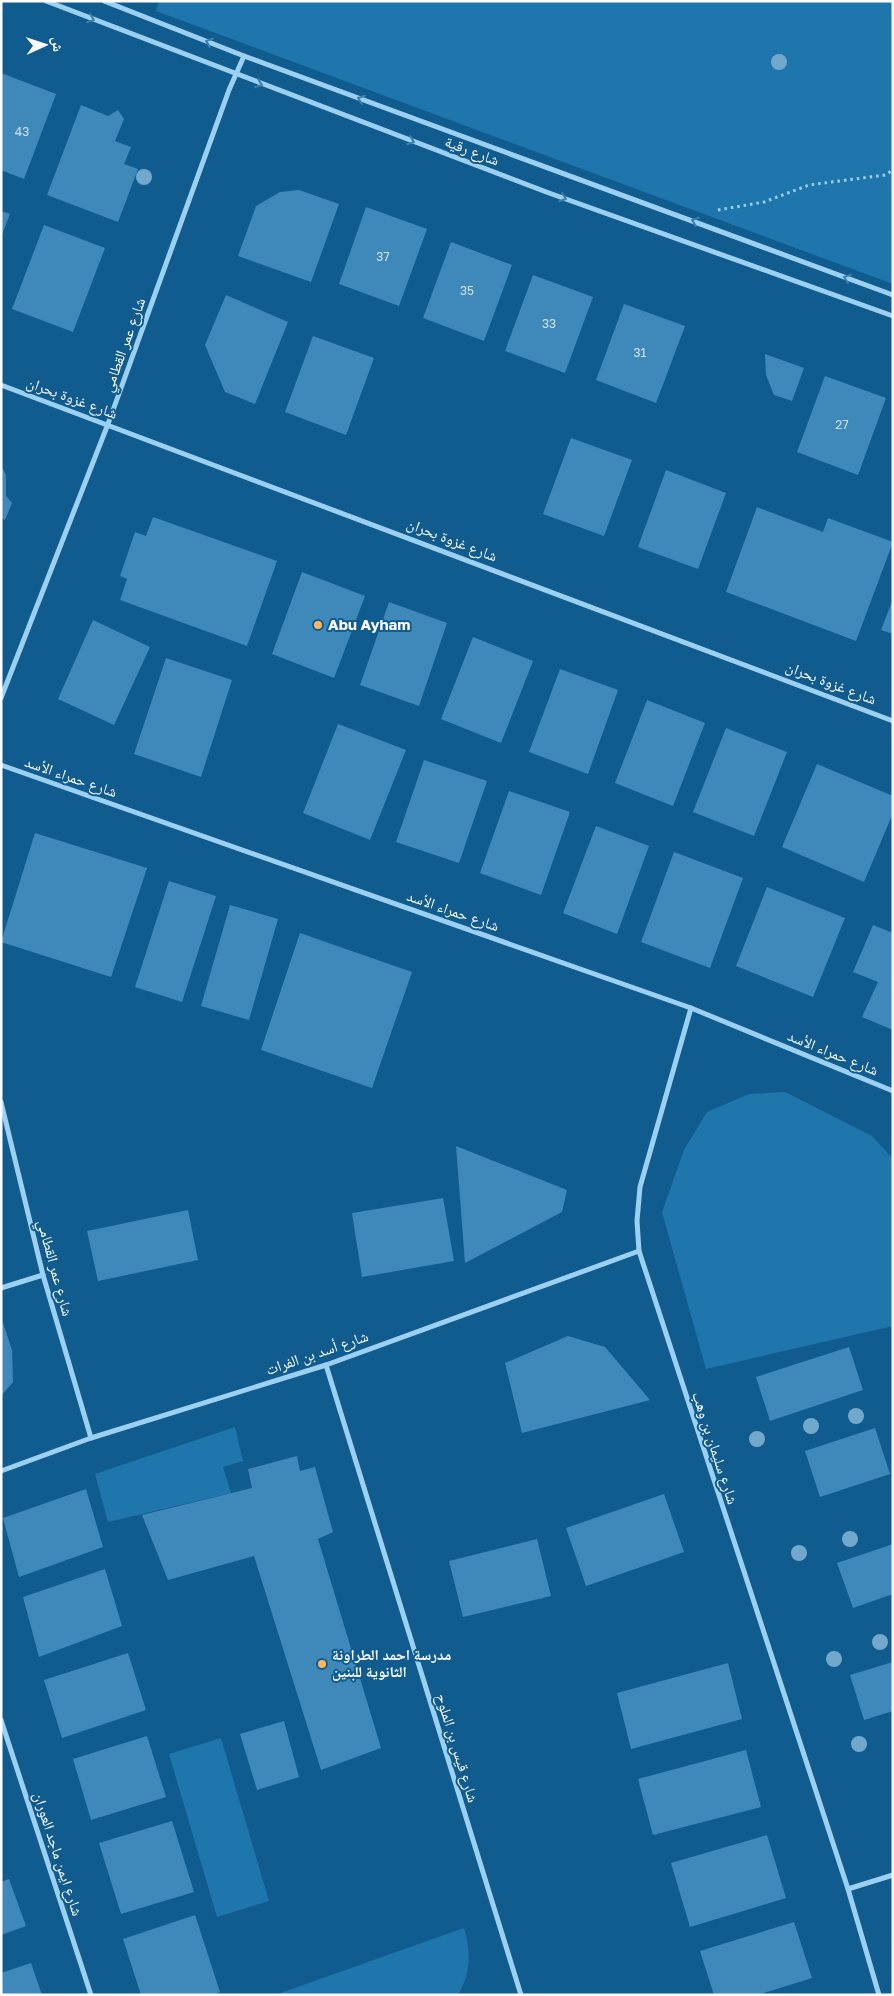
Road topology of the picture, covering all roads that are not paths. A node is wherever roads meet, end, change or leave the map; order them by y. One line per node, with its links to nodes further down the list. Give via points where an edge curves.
1 (46, 1): 4 (street, شارع رقية, one-way to 4)
2 (104, 1): 3 (street, شارع رقية, one-way to 2)
3 (244, 56): 4 (street, شارع عمر القطامي); 5 (street, شارع رقية, one-way to 3)
4 (236, 75): 6 (street, شارع رقية, one-way to 6, via 550,193); 8 (street, شارع عمر القطامي)
5 (893, 295)
6 (893, 316)
7 (1, 385): 8 (street, شارع غزوة بحران)
8 (108, 424): 9 (street, شارع عمر القطامي); 10 (street, شارع غزوة بحران)
9 (1, 698)
10 (893, 721)
11 (1, 765): 12 (street, شارع حمراء الأسد)
12 (691, 1008): 13 (street, شارع حمراء الأسد); 15 (street, شارع سليمان بن وهب, via 640,1187)
13 (893, 1091)
14 (1, 1102): 16 (street, شارع عمر القطامي)
15 (639, 1251): 18 (street, شارع أسد بن الفرات); 23 (street, شارع سليمان بن وهب)
16 (43, 1275): 17 (street); 19 (street, شارع عمر القطامي)
17 (1, 1288)
18 (326, 1365): 19 (street, شارع أسد بن الفرات); 25 (street, شارع قيس بن الملوح)
19 (91, 1438): 20 (street, شارع أسد بن الفرات)
20 (1, 1471)
21 (1, 1720): 24 (street, شارع ايمن ماجد العوران)
22 (893, 1875): 23 (street)
23 (848, 1890): 26 (street, شارع سليمان بن وهب)
24 (91, 1995)
25 (521, 1995)
26 (879, 1995)

